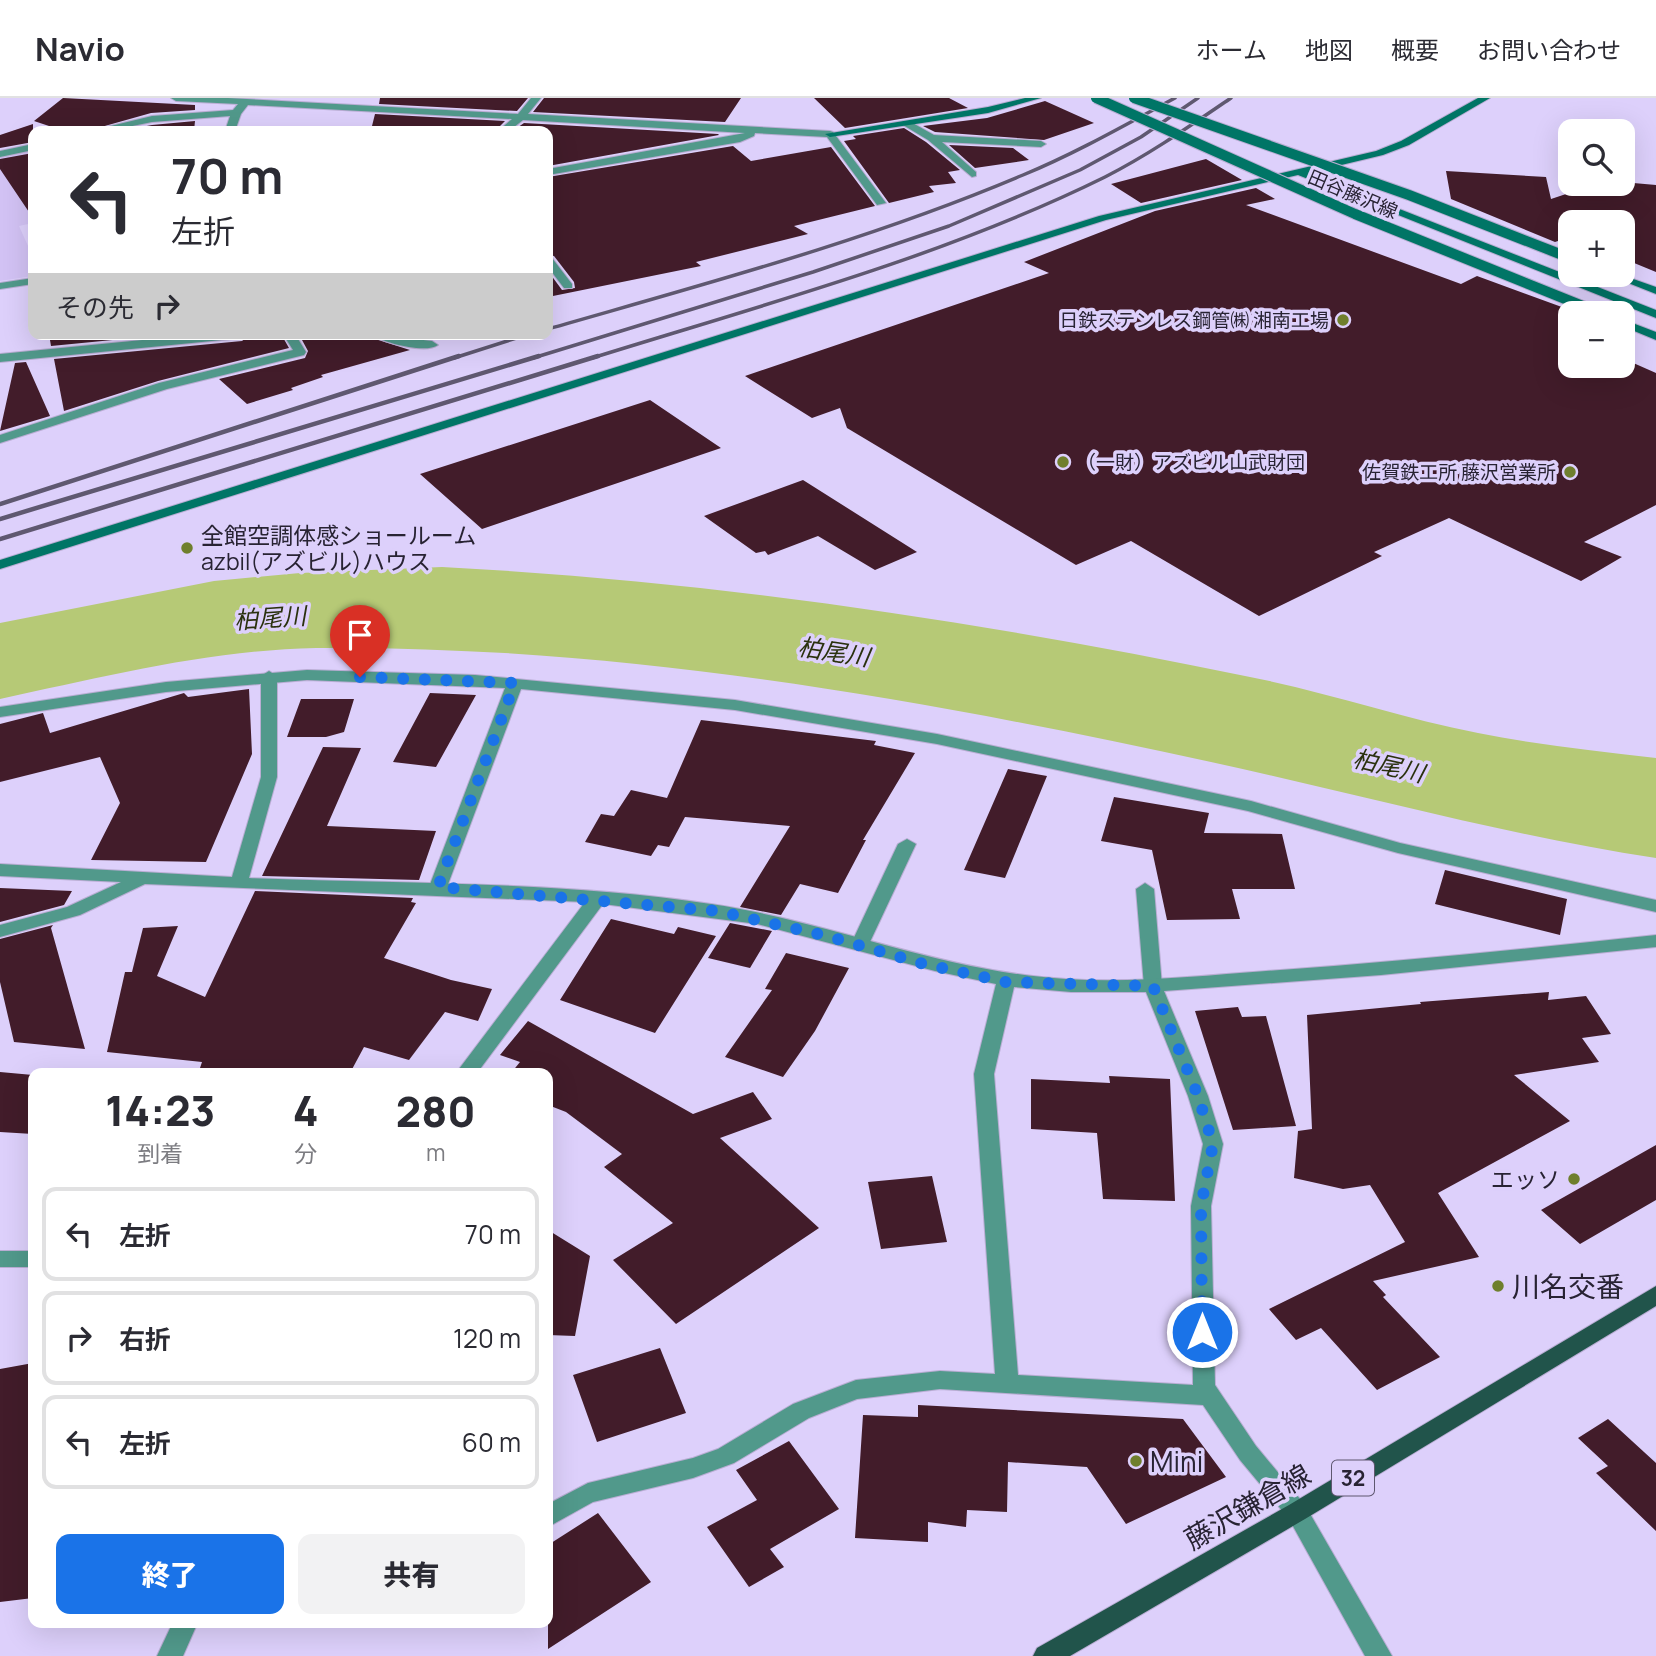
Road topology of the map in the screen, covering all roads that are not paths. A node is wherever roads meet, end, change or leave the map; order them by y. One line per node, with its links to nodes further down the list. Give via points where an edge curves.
1 (176, 98): 7 (street)
2 (536, 98): 9 (street)
3 (1036, 98): 10 (street)
4 (1096, 98): 31 (street, 田谷藤沢線, bridge, via 1343,209)
5 (1134, 98): 24 (street, 田谷藤沢線, bridge, via 1409,195)
6 (1485, 98): 21 (street, via 1405,143)
7 (249, 100): 8 (street); 9 (street)
8 (236, 113): 11 (street); 12 (street)
9 (522, 115): 13 (street); 14 (street)
10 (905, 123): 15 (street); 16 (street)
11 (119, 126)
12 (232, 126)
13 (509, 126)
14 (745, 128): 15 (street); 20 (street, via 751,134 740,139)
15 (830, 134): 23 (street)
16 (932, 138): 17 (street); 22 (street)
17 (1041, 144)
18 (28, 148): 19 (street)
19 (0, 154)
20 (553, 171)
21 (1302, 173): 32 (street); 41 (street, via 1103,218)
22 (972, 174)
23 (881, 203)
24 (1558, 253)
25 (553, 266): 29 (street)
26 (28, 282): 28 (street)
27 (1635, 283): 30 (street)
28 (0, 286)
29 (568, 286)
30 (1656, 291)
31 (1570, 301)
32 (1656, 314)
33 (1635, 327): 34 (street)
34 (1656, 336)
35 (182, 340): 39 (street)
36 (293, 340): 40 (street, via 300,352 163,386)
37 (395, 340): 38 (street)
38 (432, 345)
39 (0, 358)
40 (0, 439)
41 (0, 565)
42 (269, 676): 43 (street); 44 (street); 48 (street, via 269,777)
43 (515, 683): 49 (street); 52 (street, via 735,705 924,737 1251,806 1398,848)
44 (0, 712)
45 (907, 844): 55 (street)
46 (0, 870): 47 (street)
47 (142, 878): 48 (street); 53 (street, via 59,919)
48 (239, 883): 49 (street)
49 (438, 887): 51 (street)
50 (1146, 889): 57 (street)
51 (597, 900): 55 (street, via 717,911); 58 (street)
52 (1656, 906)
53 (0, 931)
54 (1656, 941): 57 (street, via 1446,964)
55 (860, 944): 56 (street)
56 (1006, 982): 57 (street); 62 (street, via 984,1074)
57 (1153, 986): 63 (street, via 1213,1144 1201,1206 1202,1358 1204,1387)
58 (470, 1068)
59 (0, 1259): 60 (street)
60 (28, 1259)
61 (1656, 1295): 64 (main road, 藤沢鎌倉線 / 32)
62 (1007, 1382): 63 (street); 65 (street, via 906,1382 829,1398 726,1456 588,1493)
63 (1211, 1396): 64 (street, via 1248,1453)
64 (1297, 1512): 68 (main road, 藤沢鎌倉線 / 32); 69 (street)
65 (553, 1513)
66 (183, 1628): 67 (street)
67 (170, 1656)
68 (1046, 1656)
69 (1379, 1656)

